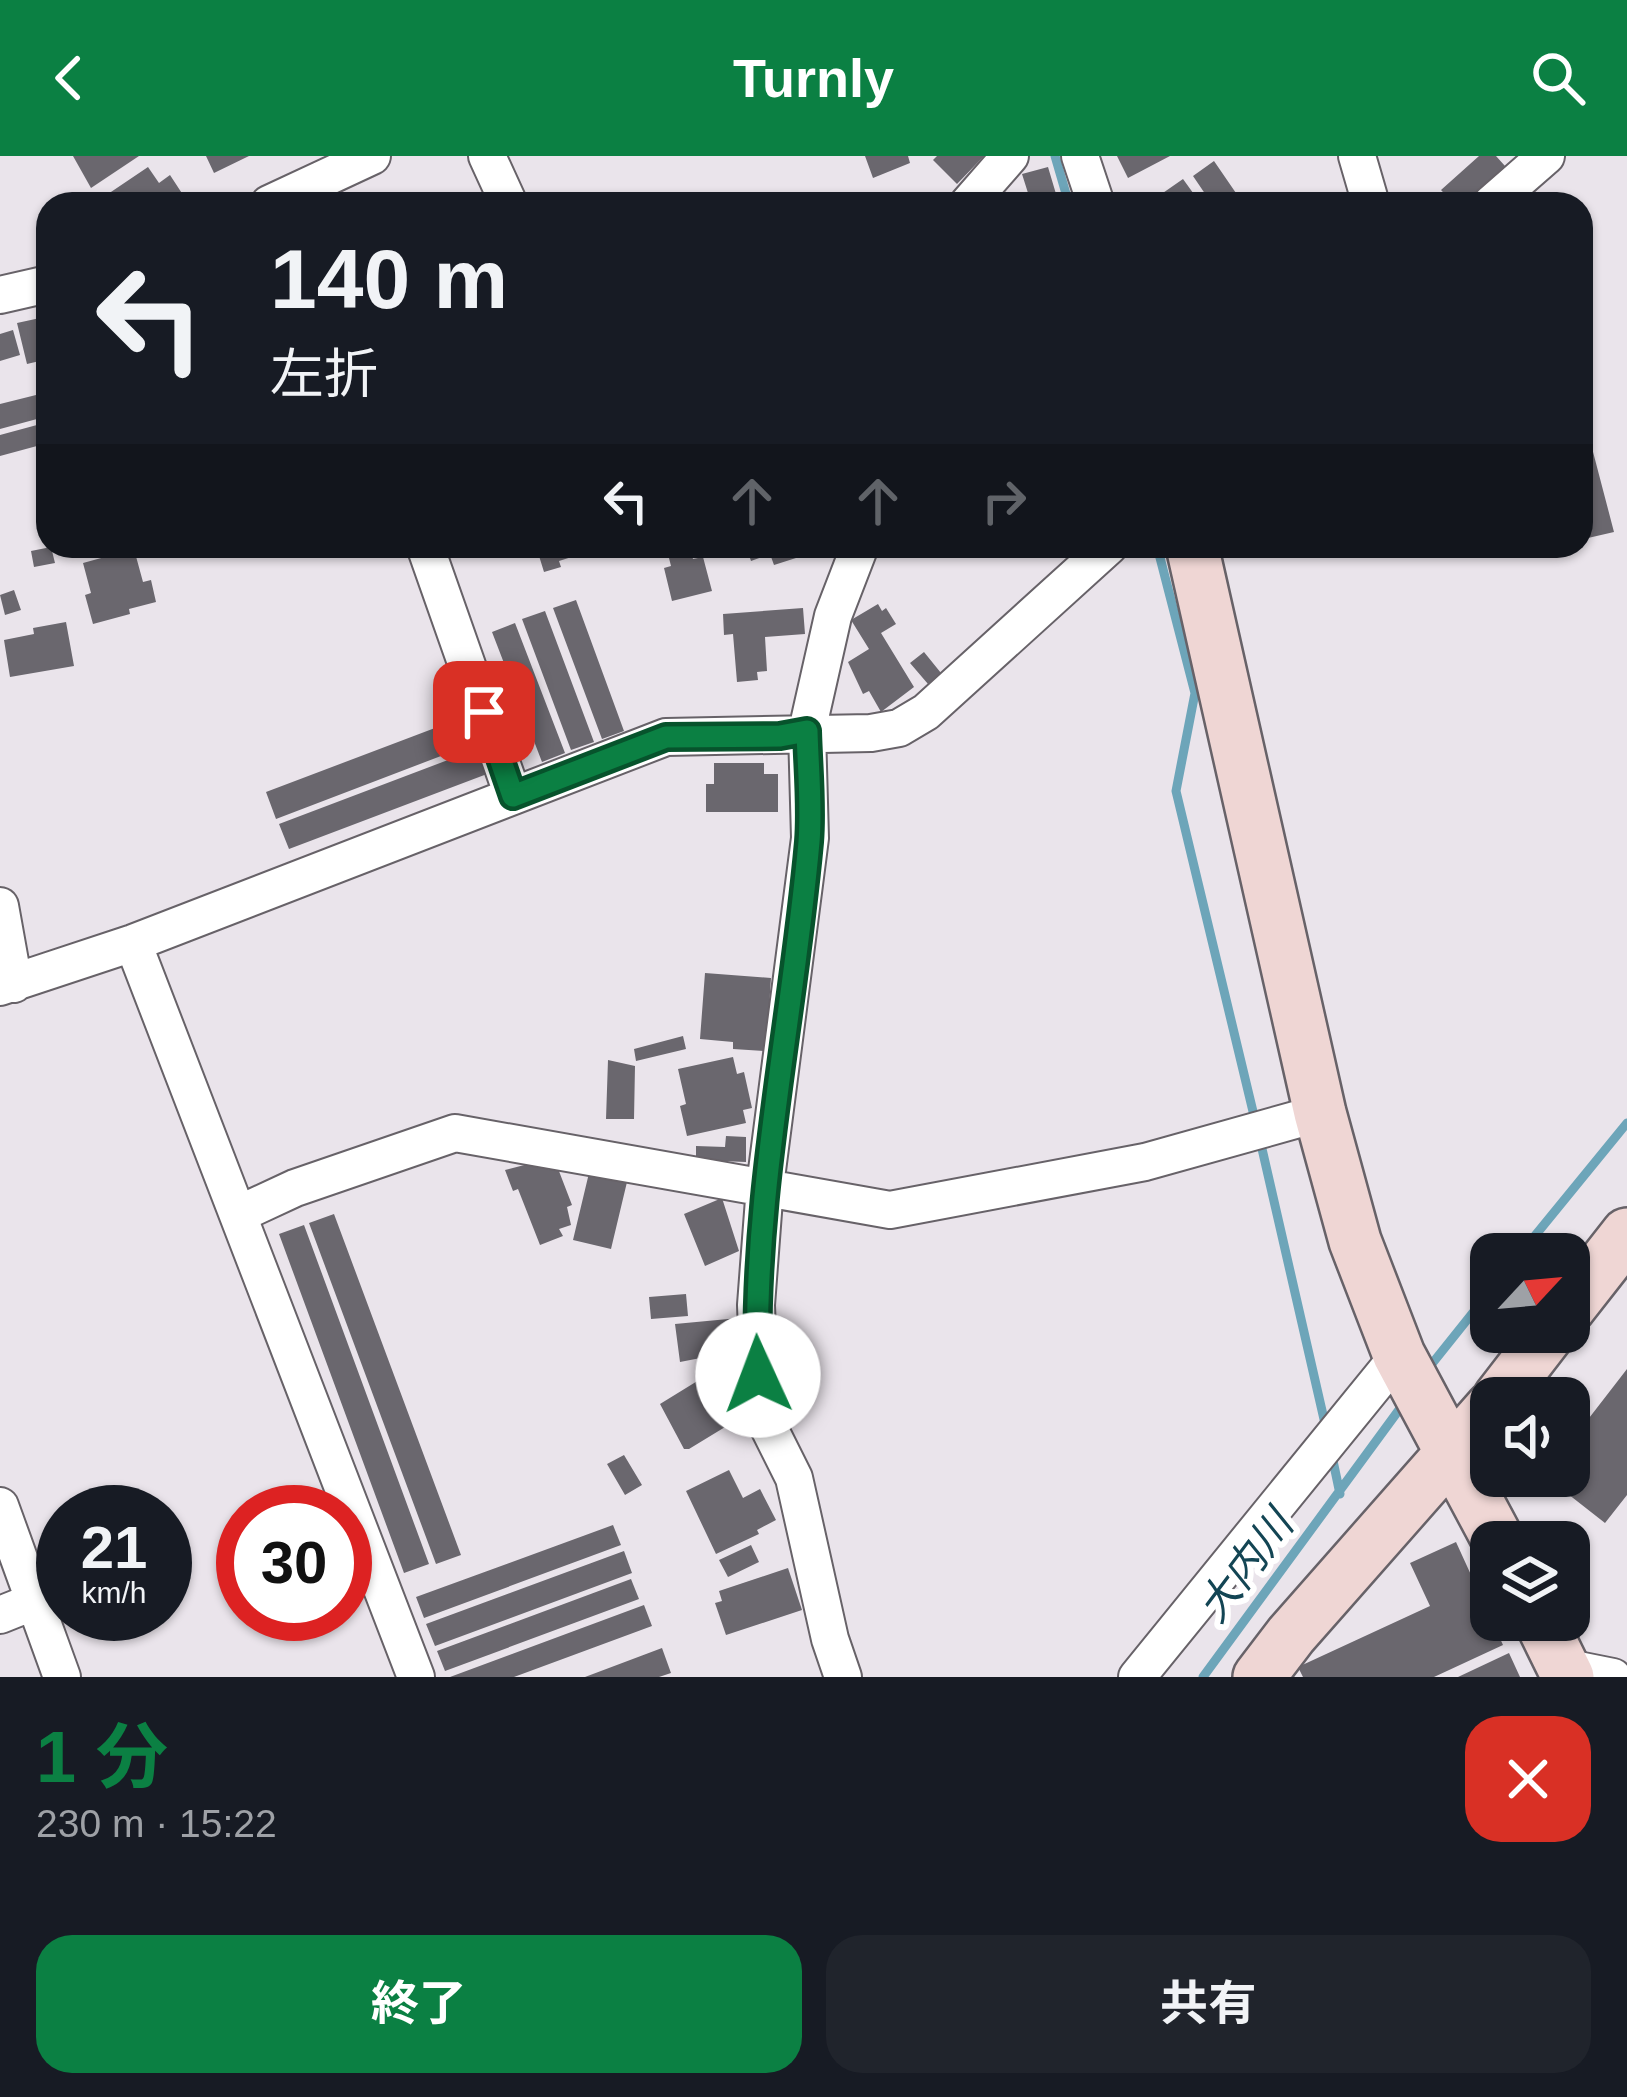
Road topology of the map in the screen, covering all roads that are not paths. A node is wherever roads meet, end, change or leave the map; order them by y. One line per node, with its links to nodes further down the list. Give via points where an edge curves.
1 (372, 156): 7 (street)
2 (487, 156): 8 (street)
3 (1010, 156): 9 (street)
4 (1080, 156): 10 (street)
5 (1357, 156): 11 (street)
6 (1546, 156): 12 (street)
7 (300, 192)
8 (504, 192)
9 (978, 192)
10 (1092, 192)
11 (1367, 192)
12 (1505, 192)
13 (36, 287): 14 (street)
14 (0, 295)
15 (429, 558): 20 (street)
16 (855, 558): 19 (street)
17 (1096, 558): 19 (street, via 913,721 885,731)
18 (1195, 558): 24 (street)
19 (807, 731): 20 (street, via 666,737); 25 (street, via 810,838)
20 (513, 796): 22 (street)
21 (0, 906): 23 (street)
22 (133, 943): 23 (street); 26 (street)
23 (7, 986)
24 (1320, 1113): 25 (street, via 1145,1162 890,1210); 30 (street, via 1355,1241)
25 (765, 1186): 26 (street, via 455,1133); 42 (street, via 756,1305 760,1410 794,1478)
26 (238, 1214): 41 (street)
27 (1627, 1234): 28 (street)
28 (1590, 1281)
29 (1534, 1353): 31 (street)
30 (1399, 1355): 33 (street); 43 (street)
31 (1515, 1377)
32 (1470, 1433): 33 (street)
33 (1452, 1455): 35 (street); 44 (street)
34 (0, 1507): 36 (street)
35 (1488, 1521)
36 (35, 1601): 37 (street); 40 (street)
37 (0, 1615)
38 (1556, 1641): 39 (street)
39 (1581, 1674)
40 (62, 1677)
41 (416, 1677)
42 (843, 1677)
43 (1137, 1677)
44 (1259, 1677)

